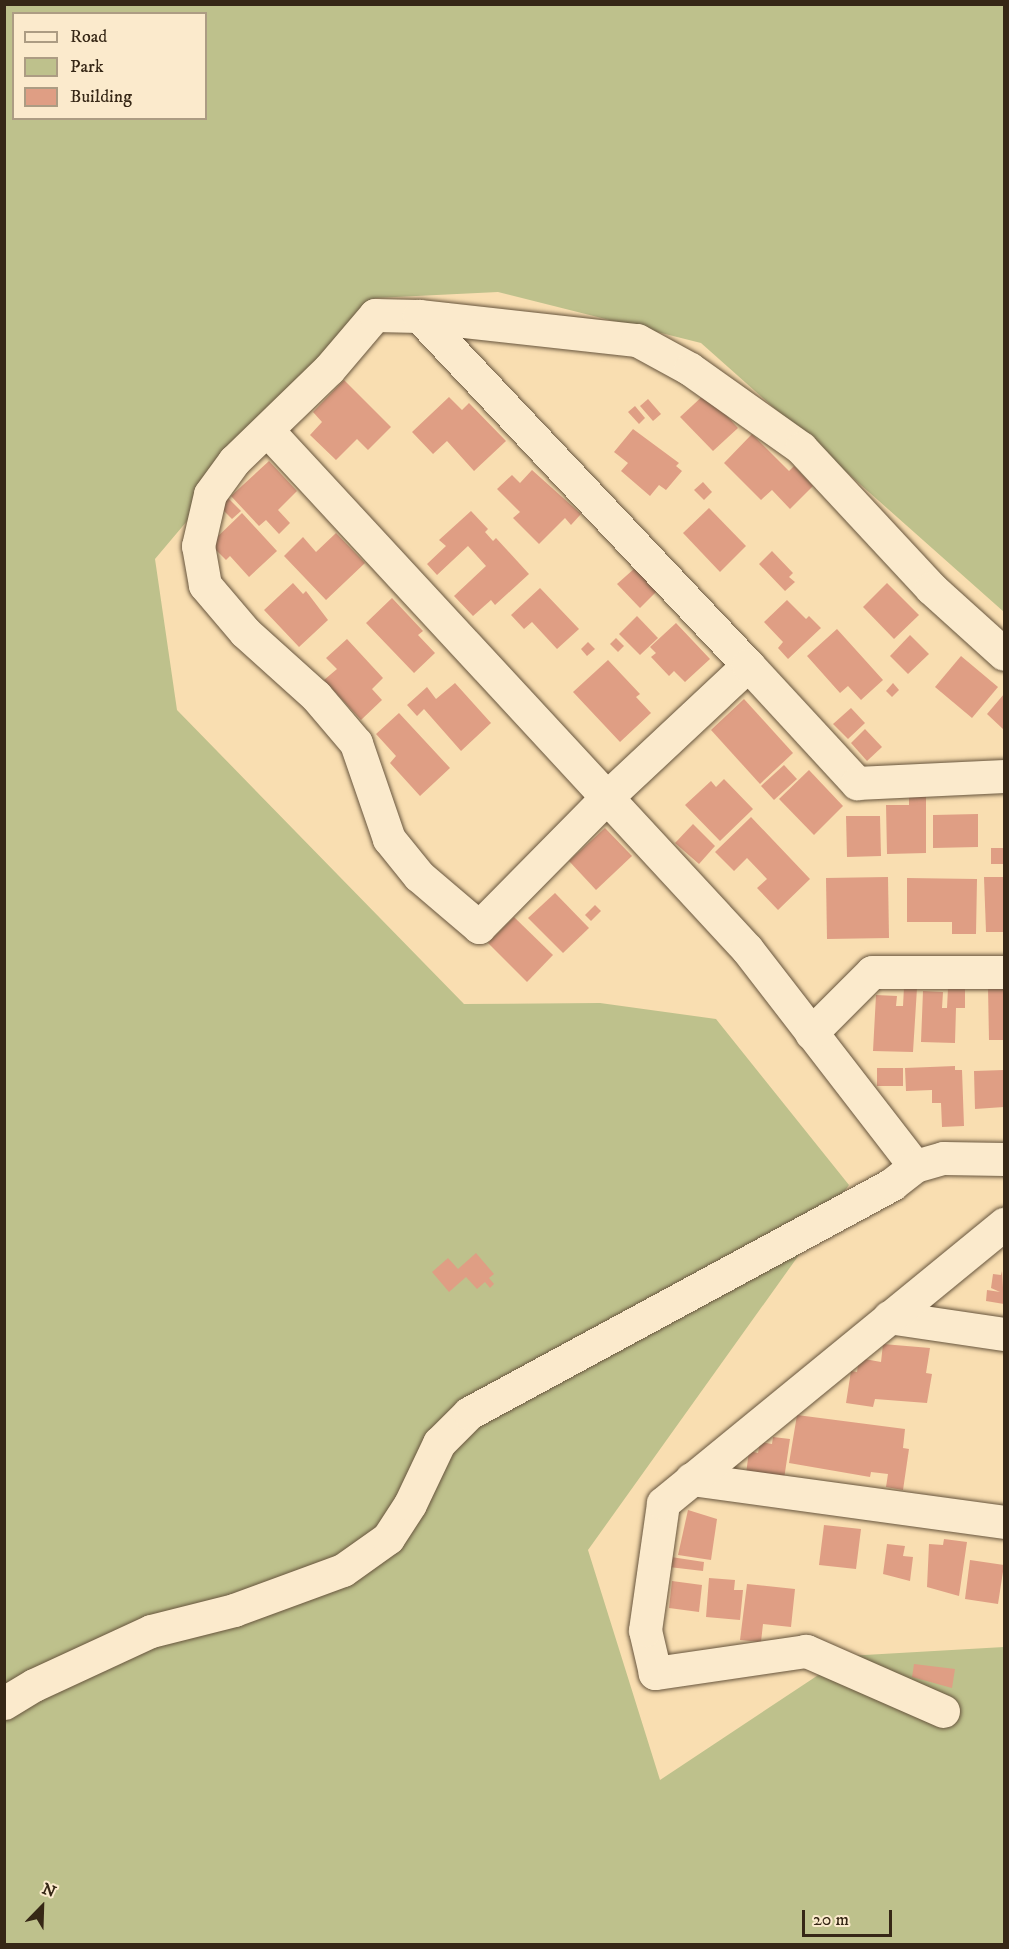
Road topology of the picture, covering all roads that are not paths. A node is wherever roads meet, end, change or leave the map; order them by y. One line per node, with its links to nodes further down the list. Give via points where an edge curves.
1 (419, 316): 2 (street, via 375,315); 3 (street, via 637,340 690,369 801,448 931,588); 4 (street)
2 (268, 431): 6 (street); 6 (street, via 234,461 210,494 198,546 205,585 245,632 316,696 356,743 389,839 418,876 479,927)
3 (1005, 654)
4 (748, 665): 5 (street, via 857,783); 6 (street)
5 (1005, 776)
6 (608, 796): 8 (street, via 747,949)
7 (1005, 972): 8 (street, via 872,972)
8 (811, 1033): 10 (street)
9 (1005, 1159): 10 (street, via 943,1158)
10 (915, 1166): 16 (street, via 892,1184 470,1413 439,1443 410,1504 388,1538 343,1570 234,1610 151,1631)
11 (1005, 1224): 12 (street)
12 (889, 1317): 13 (street); 14 (street)
13 (1005, 1334)
14 (691, 1479): 15 (street); 17 (street, via 663,1503 645,1630 655,1673 806,1651)
15 (1005, 1522)
16 (4, 1703)
17 (943, 1711)

